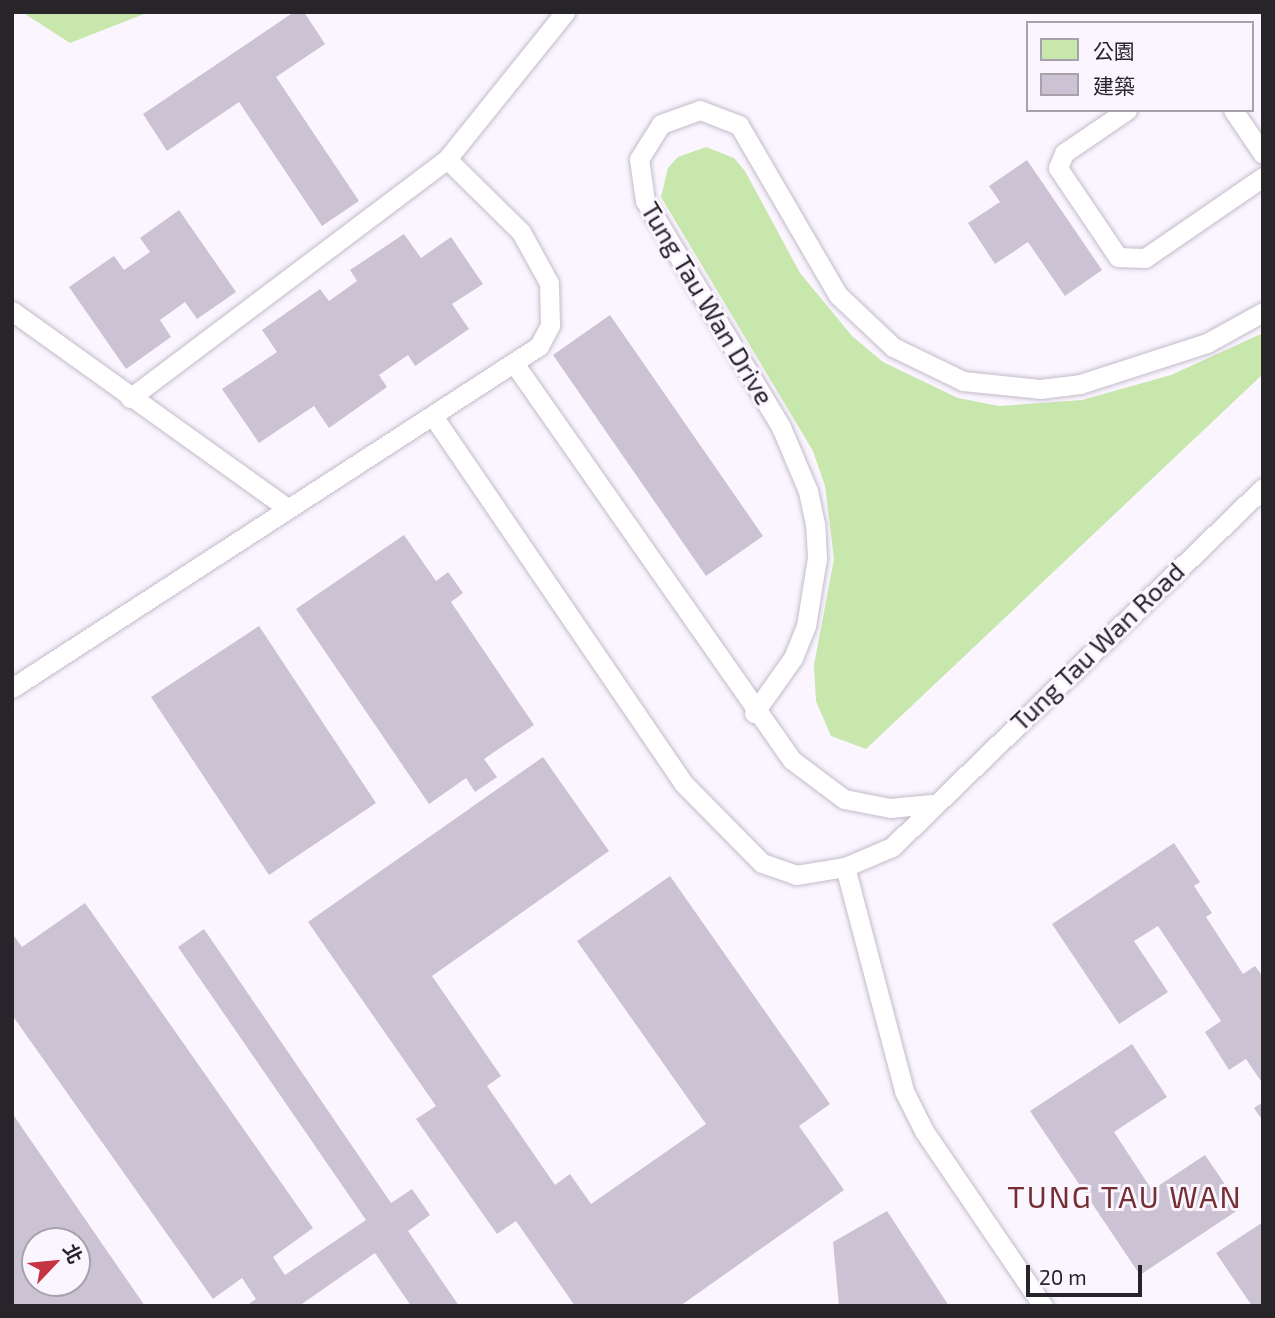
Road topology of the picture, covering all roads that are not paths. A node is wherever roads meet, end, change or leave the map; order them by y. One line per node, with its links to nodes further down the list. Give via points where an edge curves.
1 (565, 12): 5 (lane)
2 (1124, 112): 6 (lane, via 1064,153 1058,168 1118,257 1145,257)
3 (1234, 112): 4 (lane)
4 (1263, 154)
5 (447, 159): 9 (lane, via 521,232 549,283 550,325 539,346); 10 (lane)
6 (1263, 177)
7 (12, 311): 10 (lane)
8 (1263, 312): 15 (lane, Tung Tau Wan Drive, via 1207,343 1080,384 1040,389 963,381 893,347 838,295 739,125 700,110 661,124 639,159 645,201 781,428 808,491 815,524 817,558 806,626 793,658)
9 (516, 366): 11 (lane); 15 (lane)
10 (130, 398): 13 (lane)
11 (435, 419): 13 (lane); 17 (lane, Tung Tau Wan Road, via 683,783 723,827 762,863 796,875)
12 (1263, 488): 16 (lane, Tung Tau Wan Road)
13 (286, 507): 14 (lane)
14 (12, 688)
15 (754, 713): 16 (lane, via 792,760 844,799 890,808)
16 (931, 804): 17 (lane, Tung Tau Wan Road, via 892,847)
17 (845, 867): 18 (lane, via 904,1091 924,1131)
18 (1043, 1306)

